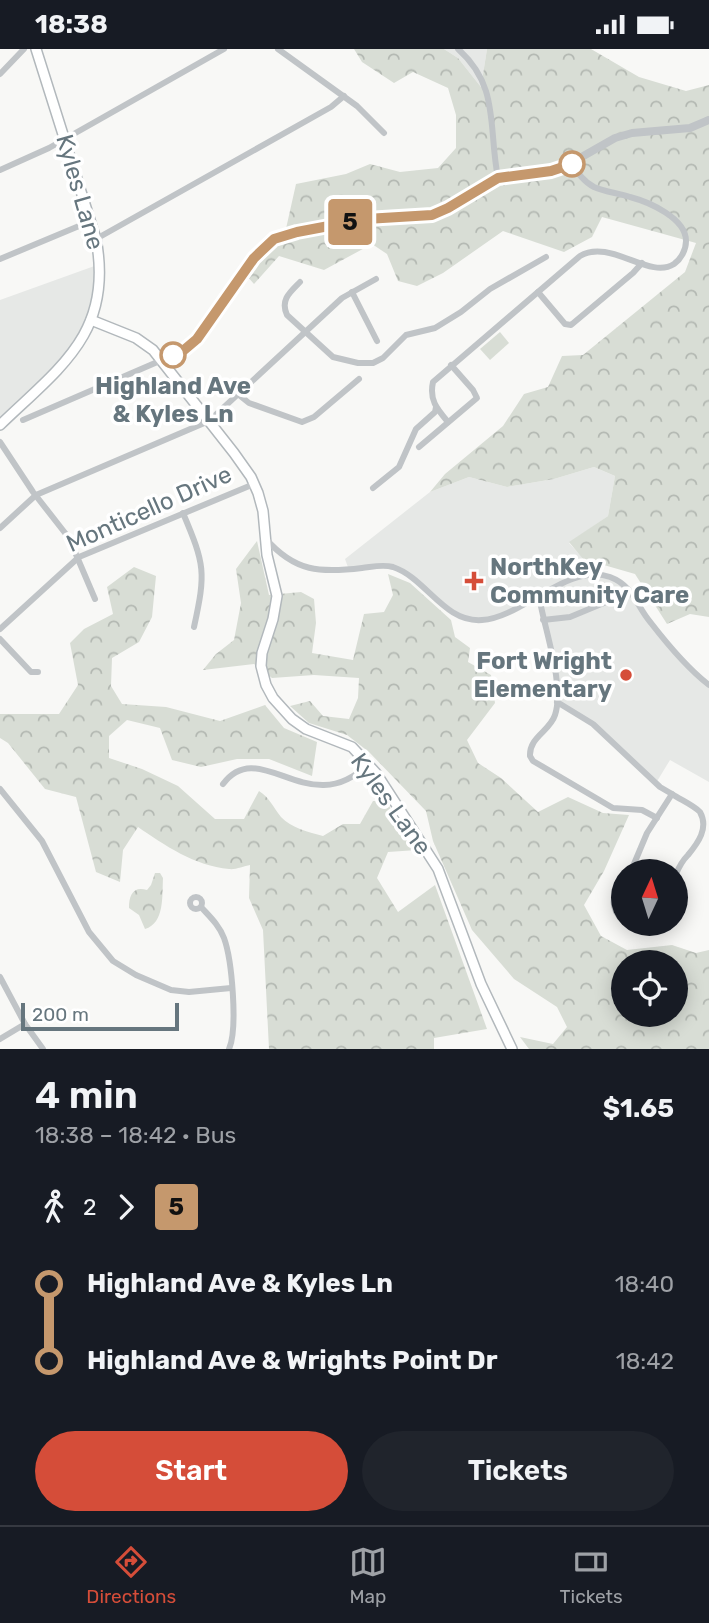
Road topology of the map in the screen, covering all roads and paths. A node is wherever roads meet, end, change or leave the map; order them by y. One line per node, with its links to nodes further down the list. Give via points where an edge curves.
1 (24, 49): 6 (street)
2 (36, 49): 10 (main road, Kyles Lane)
3 (223, 49): 10 (street)
4 (278, 49): 7 (street)
5 (458, 49): 13 (street, via 485,85)
6 (0, 73)
7 (344, 96): 9 (street); 15 (street)
8 (709, 120): 11 (street, via 690,128 621,136)
9 (384, 133)
10 (65, 139): 12 (street); 14 (main road, Kyles Lane)
11 (572, 164): 13 (street); 18 (street, via 593,186 644,201 681,226 686,245 678,260 661,267)
12 (0, 170)
13 (498, 178): 26 (street, via 432,215 366,219 274,239 254,258 197,339)
14 (91, 221): 15 (main road, Kyles Lane); 17 (street)
15 (96, 239): 23 (main road, Kyles Lane, via 100,277)
16 (546, 257): 24 (street, via 435,328 406,335 373,363 333,357)
17 (0, 259)
18 (642, 263): 22 (street, via 594,250 580,256); 22 (street, via 571,325 565,324)
19 (376, 279): 21 (street)
20 (300, 282): 24 (street, via 285,299 284,308)
21 (352, 292): 24 (street); 25 (street)
22 (538, 292): 27 (street)
23 (91, 320): 26 (main road, Kyles Lane, via 143,342); 34 (main road, via 68,359)
24 (306, 333): 29 (street)
25 (377, 341)
26 (162, 360): 31 (street); 32 (main road, Kyles Lane)
27 (451, 365): 30 (street, via 433,382); 33 (street, via 477,399)
28 (359, 379): 29 (street, via 306,421 289,419)
29 (239, 395): 32 (street)
30 (436, 407): 33 (street); 38 (street, via 416,429 399,467)
31 (23, 420)
32 (209, 421): 37 (main road, Kyles Lane); 39 (street)
33 (448, 422): 36 (street)
34 (0, 425)
35 (0, 442): 39 (street)
36 (419, 447)
37 (254, 484): 40 (street, Monticello Drive); 42 (main road, Kyles Lane)
38 (373, 488)
39 (36, 495): 41 (street); 43 (street)
40 (183, 513): 43 (street, Monticello Drive); 48 (street, via 202,566 203,586)
41 (0, 528)
42 (266, 539): 44 (street, via 282,556 311,569 384,565 402,571 452,612 472,620 490,619); 54 (main road, Kyles Lane, via 277,596 262,653 266,685 282,710 300,726 352,747)
43 (79, 557): 45 (street); 49 (street, Monticello Drive)
44 (538, 596): 47 (street); 52 (street, via 592,575 622,583 634,593 649,621)
45 (95, 599)
46 (611, 600): 47 (street, via 570,617)
47 (543, 620): 53 (street)
48 (194, 627)
49 (0, 629)
50 (0, 639): 51 (street, via 31,671)
51 (38, 672)
52 (709, 685)
53 (557, 702): 57 (street, via 593,724); 58 (street, via 552,721 530,751 533,761 613,807 642,810)
54 (369, 763): 55 (street, via 354,777 328,785 309,785 253,767 236,771); 68 (main road, Kyles Lane, via 438,869 495,1019)
55 (223, 784)
56 (0, 789): 63 (street, via 43,842 89,932 113,961 171,990)
57 (672, 794): 58 (street); 60 (street, via 705,819 704,838)
58 (657, 818): 59 (street)
59 (636, 859)
60 (685, 859)
61 (201, 907): 63 (street, via 225,940)
62 (0, 977): 64 (street)
63 (231, 988): 67 (street, via 234,1032)
64 (24, 1024): 65 (street); 66 (street)
65 (0, 1039)
66 (43, 1049)
67 (229, 1049)
68 (512, 1049)

